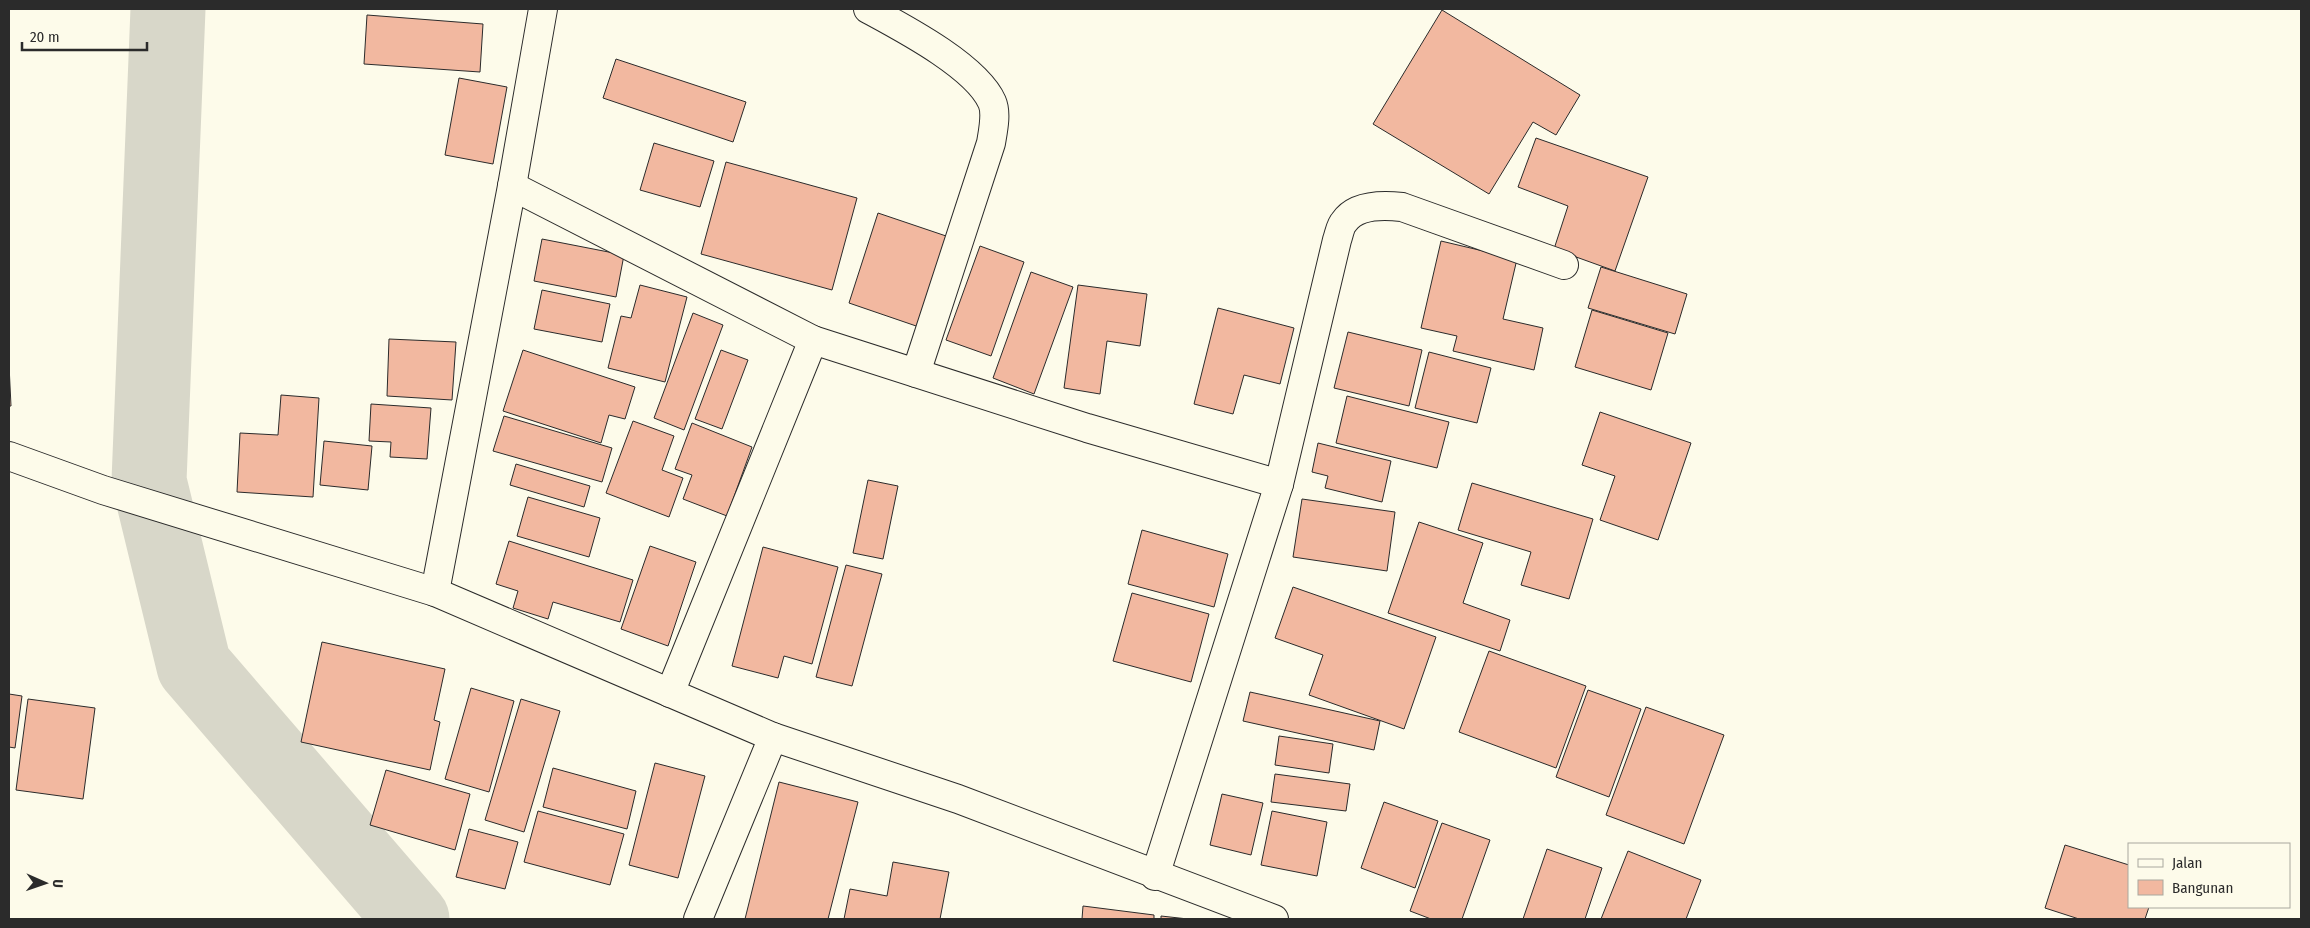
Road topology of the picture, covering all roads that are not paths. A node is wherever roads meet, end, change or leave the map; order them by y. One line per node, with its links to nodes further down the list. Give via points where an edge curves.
1 (543, 9): 3 (street)
2 (868, 9): 6 (street, via 968,70 983,85 993,103 991,143)
3 (512, 186): 5 (street); 9 (street)
4 (1564, 265): 8 (street, via 1402,207 1378,205 1358,211 1344,221)
5 (813, 340): 6 (street); 10 (street)
6 (916, 373): 8 (street, via 1087,428)
7 (9, 456): 9 (street, via 103,490)
8 (1279, 484): 12 (street)
9 (434, 592): 10 (street)
10 (670, 693): 11 (street)
11 (772, 737): 12 (street, via 958,799); 13 (street)
12 (1155, 876): 14 (street)
13 (698, 919)
14 (1274, 919)

